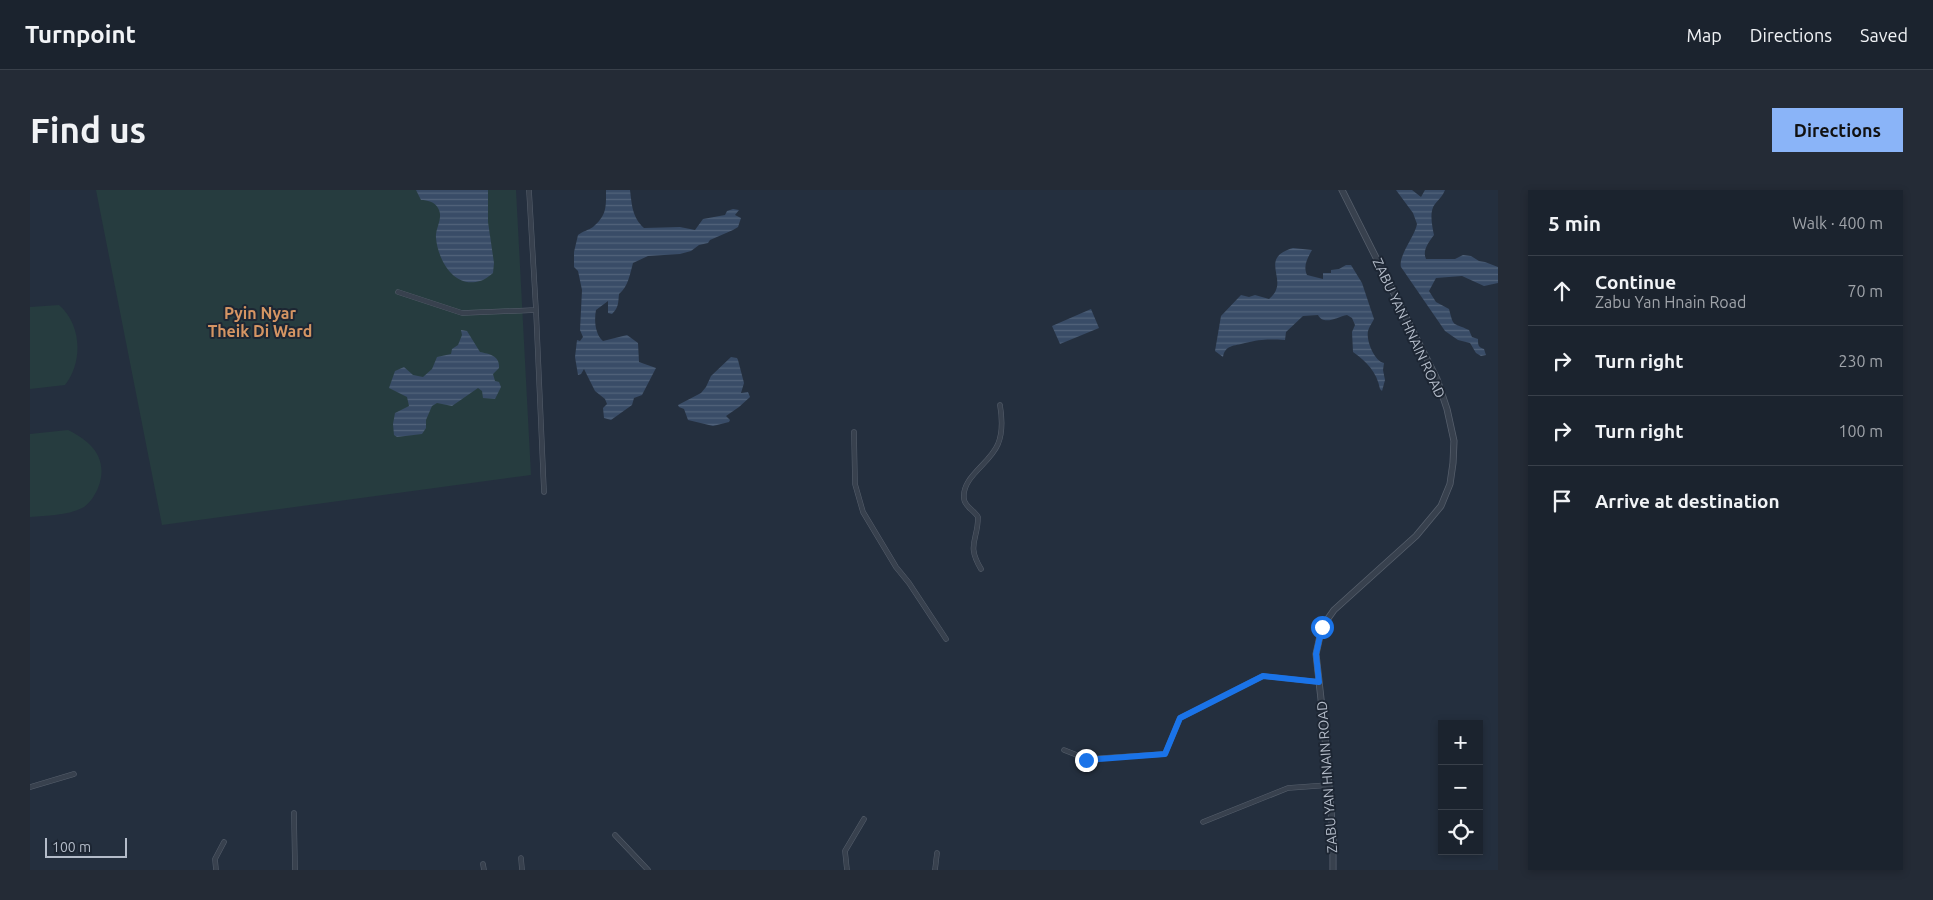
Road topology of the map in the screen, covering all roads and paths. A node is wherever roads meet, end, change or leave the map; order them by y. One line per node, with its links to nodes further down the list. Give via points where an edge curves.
1 (528, 190): 4 (street)
2 (1342, 190): 10 (street, ZABU YAN HNAIN ROAD, via 1437,380 1454,442 1450,484 1441,506 1416,536 1334,610 1322,627 1316,654)
3 (398, 292): 4 (street, via 462,313)
4 (536, 310): 7 (street)
5 (1000, 405): 8 (street, via 999,442 982,468 971,476 964,492 964,500 978,517 972,547)
6 (854, 432): 9 (street, via 856,484 863,512)
7 (544, 492)
8 (981, 569)
9 (946, 639)
10 (1319, 682): 11 (street, via 1263,676 1180,718 1165,754 1086,760); 13 (street, ZABU YAN HNAIN ROAD)
11 (1064, 750)
12 (74, 774): 14 (street)
13 (1329, 786): 17 (street, via 1288,788); 30 (street, ZABU YAN HNAIN ROAD)
14 (30, 787)
15 (294, 813): 24 (street)
16 (864, 819): 28 (street, via 845,851)
17 (1204, 822)
18 (615, 834): 27 (street)
19 (224, 842): 23 (street, via 216,859)
20 (937, 853): 29 (street)
21 (522, 858): 26 (street)
22 (482, 864): 25 (street)
23 (216, 870)
24 (295, 870)
25 (484, 870)
26 (522, 870)
27 (648, 870)
28 (847, 870)
29 (935, 870)
30 (1333, 870)

